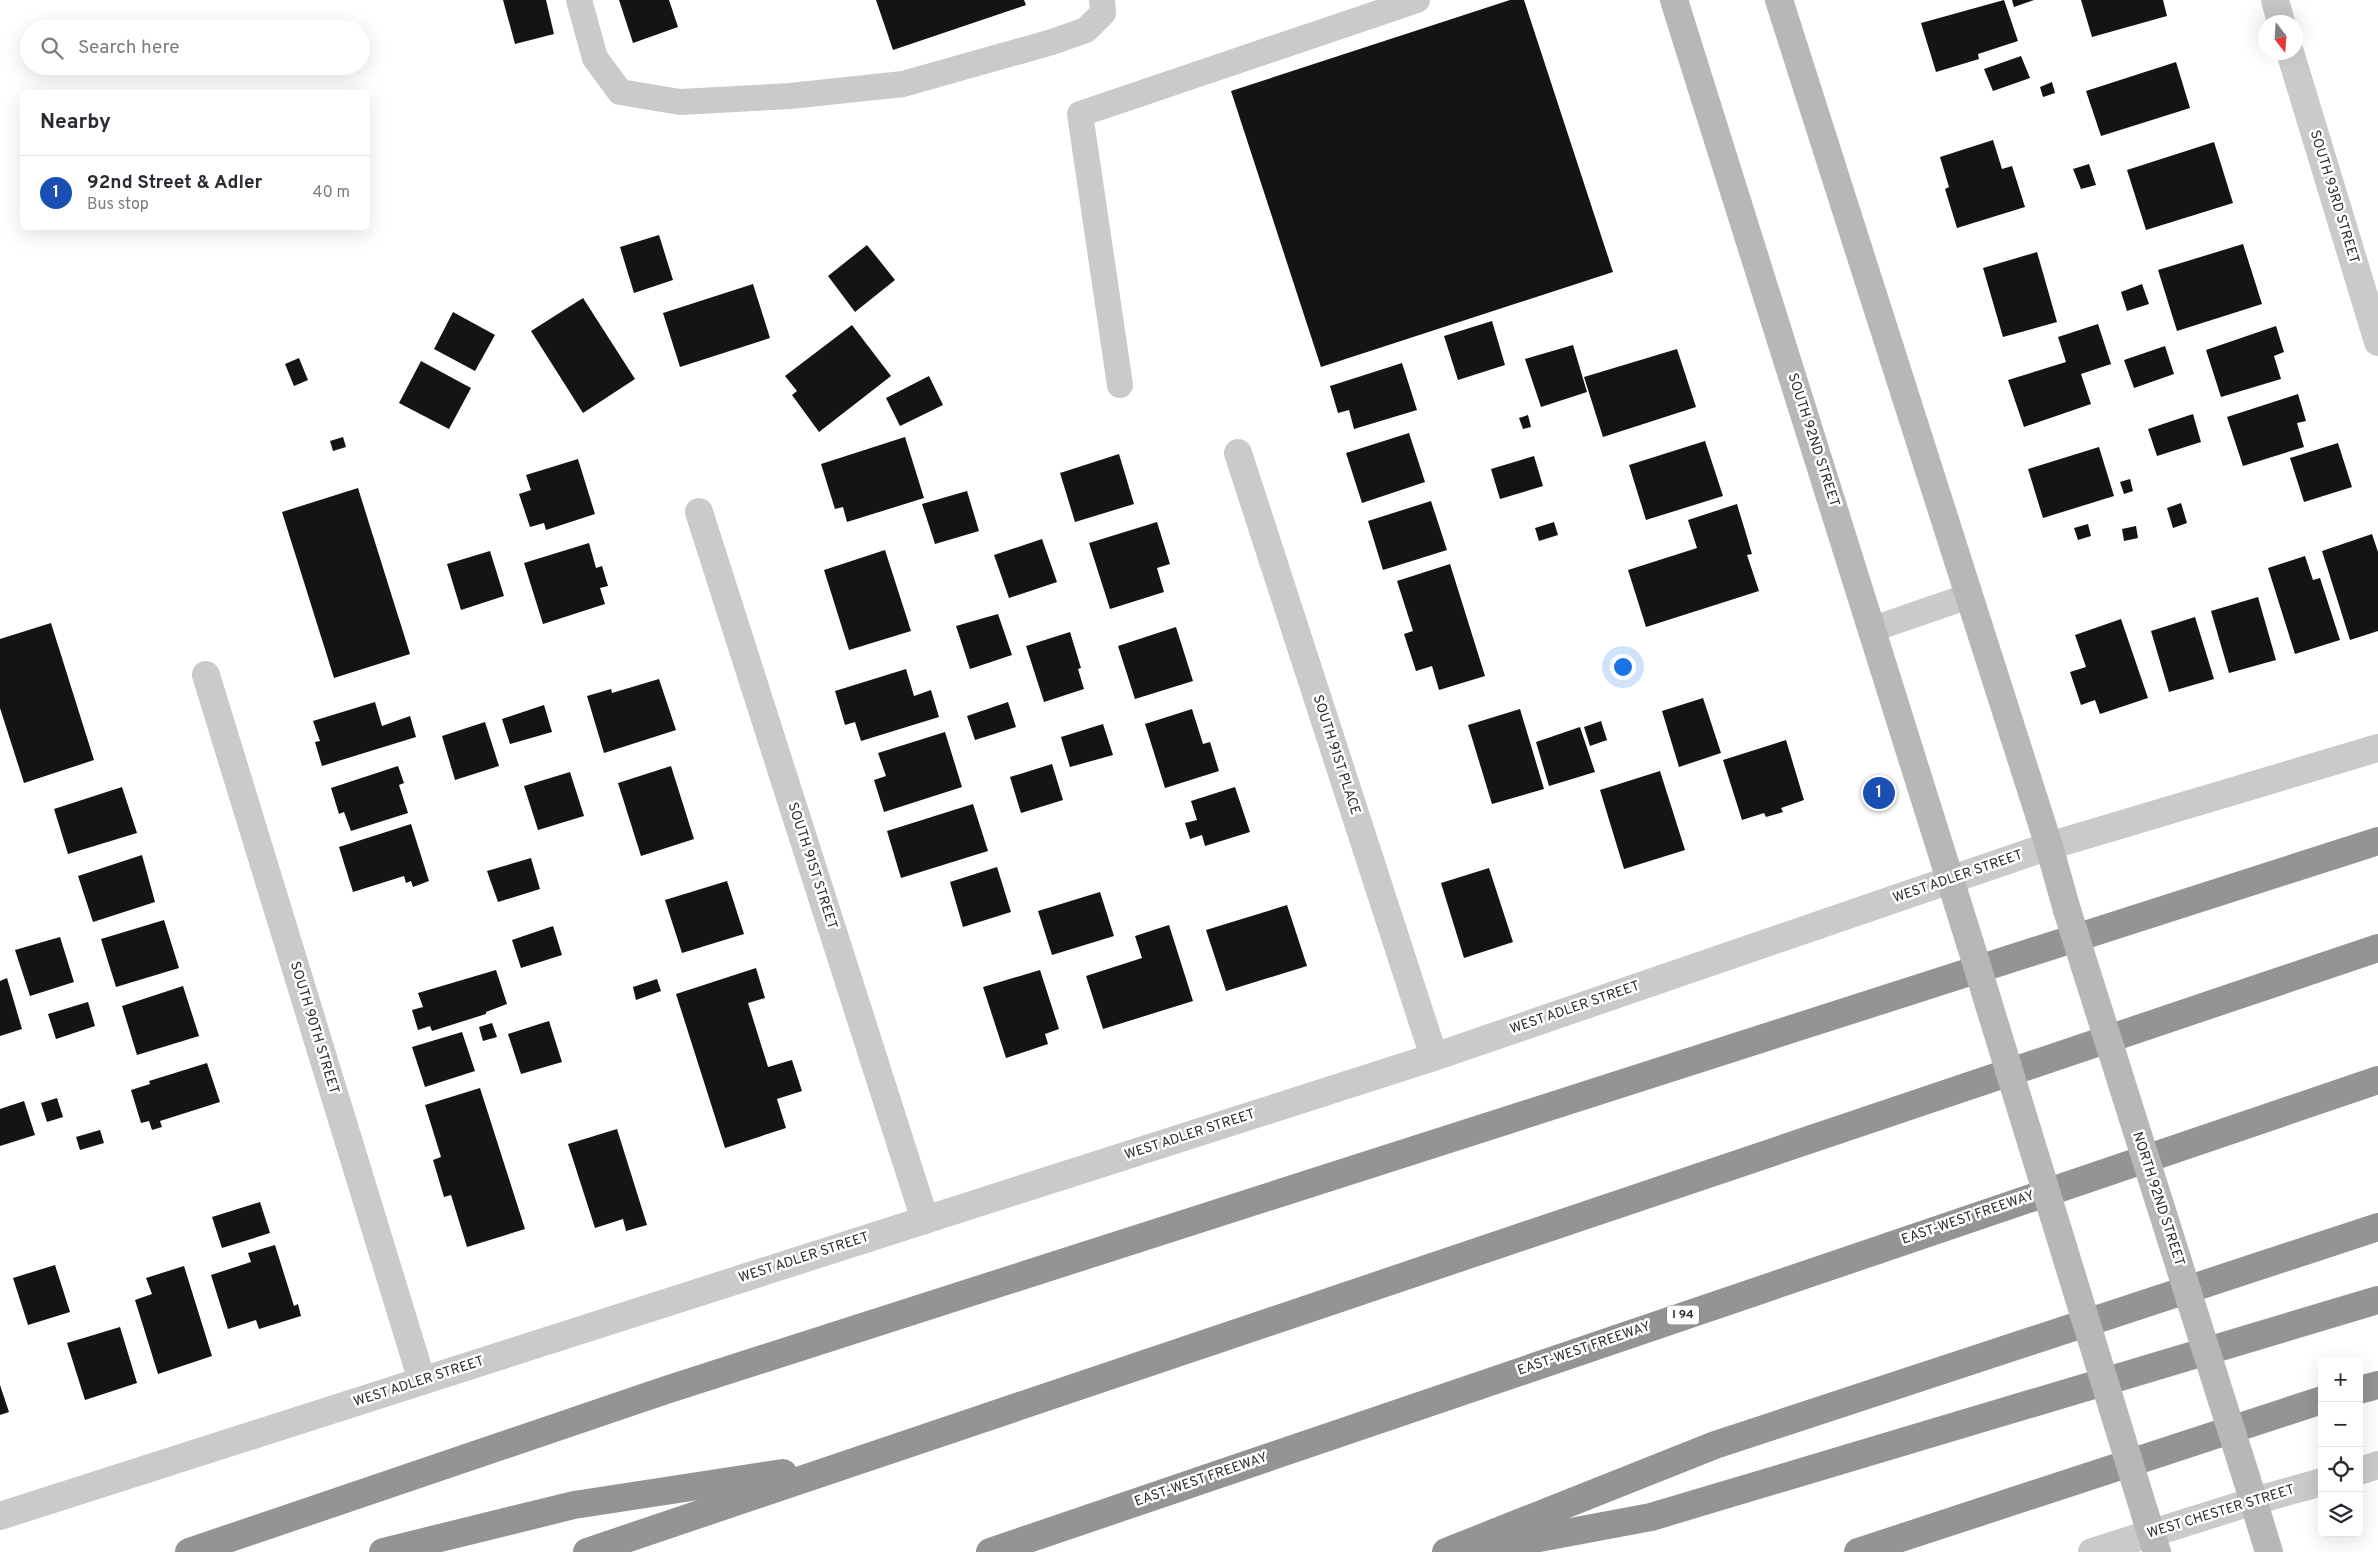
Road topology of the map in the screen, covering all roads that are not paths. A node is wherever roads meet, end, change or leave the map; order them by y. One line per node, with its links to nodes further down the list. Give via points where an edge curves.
1 (579, 0): 2 (lane, via 595,58 620,92 680,102 790,96 903,84 1086,30 1103,12)
2 (1102, 0)
3 (1417, 0): 10 (lane, via 1080,114)
4 (1674, 0): 14 (street, SOUTH 92ND STREET)
5 (1779, 0): 13 (street)
6 (2275, 0): 7 (street)
7 (2279, 15)
8 (2292, 60): 9 (street, SOUTH 93RD STREET)
9 (2378, 342)
10 (1120, 384)
11 (1238, 452): 21 (street, SOUTH 91ST PLACE)
12 (699, 512): 23 (street, SOUTH 91ST STREET)
13 (1969, 596): 14 (lane); 18 (street)
14 (1873, 629): 19 (street, SOUTH 92ND STREET)
15 (206, 675): 26 (street, SOUTH 90TH STREET)
16 (2378, 748): 18 (street, WEST ADLER STREET)
17 (2378, 841): 37 (highway, via 666,1390)
18 (2049, 846): 19 (street, WEST ADLER STREET); 34 (street, NORTH 92ND STREET, bridge)
19 (1952, 879): 21 (street, WEST ADLER STREET); 36 (street, bridge)
20 (2378, 948): 30 (highway)
21 (1434, 1056): 23 (street, WEST ADLER STREET)
22 (2378, 1080): 40 (highway, EAST-WEST FREEWAY / I 94)
23 (925, 1220): 26 (street, WEST ADLER STREET)
24 (2378, 1227): 41 (highway, via 1715,1445)
25 (2378, 1300): 42 (highway, via 1651,1517)
26 (422, 1380): 35 (street, WEST ADLER STREET)
27 (2378, 1385): 28 (highway)
28 (2363, 1389)
29 (2318, 1401): 43 (highway)
30 (858, 1461): 38 (highway, via 574,1505); 39 (highway)
31 (2378, 1465): 32 (street)
32 (2363, 1470)
33 (2318, 1482): 34 (street, WEST CHESTER STREET)
34 (2250, 1490): 36 (street, WEST CHESTER STREET); 45 (street, NORTH 92ND STREET)
35 (0, 1516)
36 (2151, 1533): 44 (street, WEST CHESTER STREET)
37 (189, 1552)
38 (383, 1552)
39 (588, 1552)
40 (990, 1552)
41 (1446, 1552)
42 (1465, 1552)
43 (1858, 1552)
44 (2092, 1552)
45 (2269, 1552)

